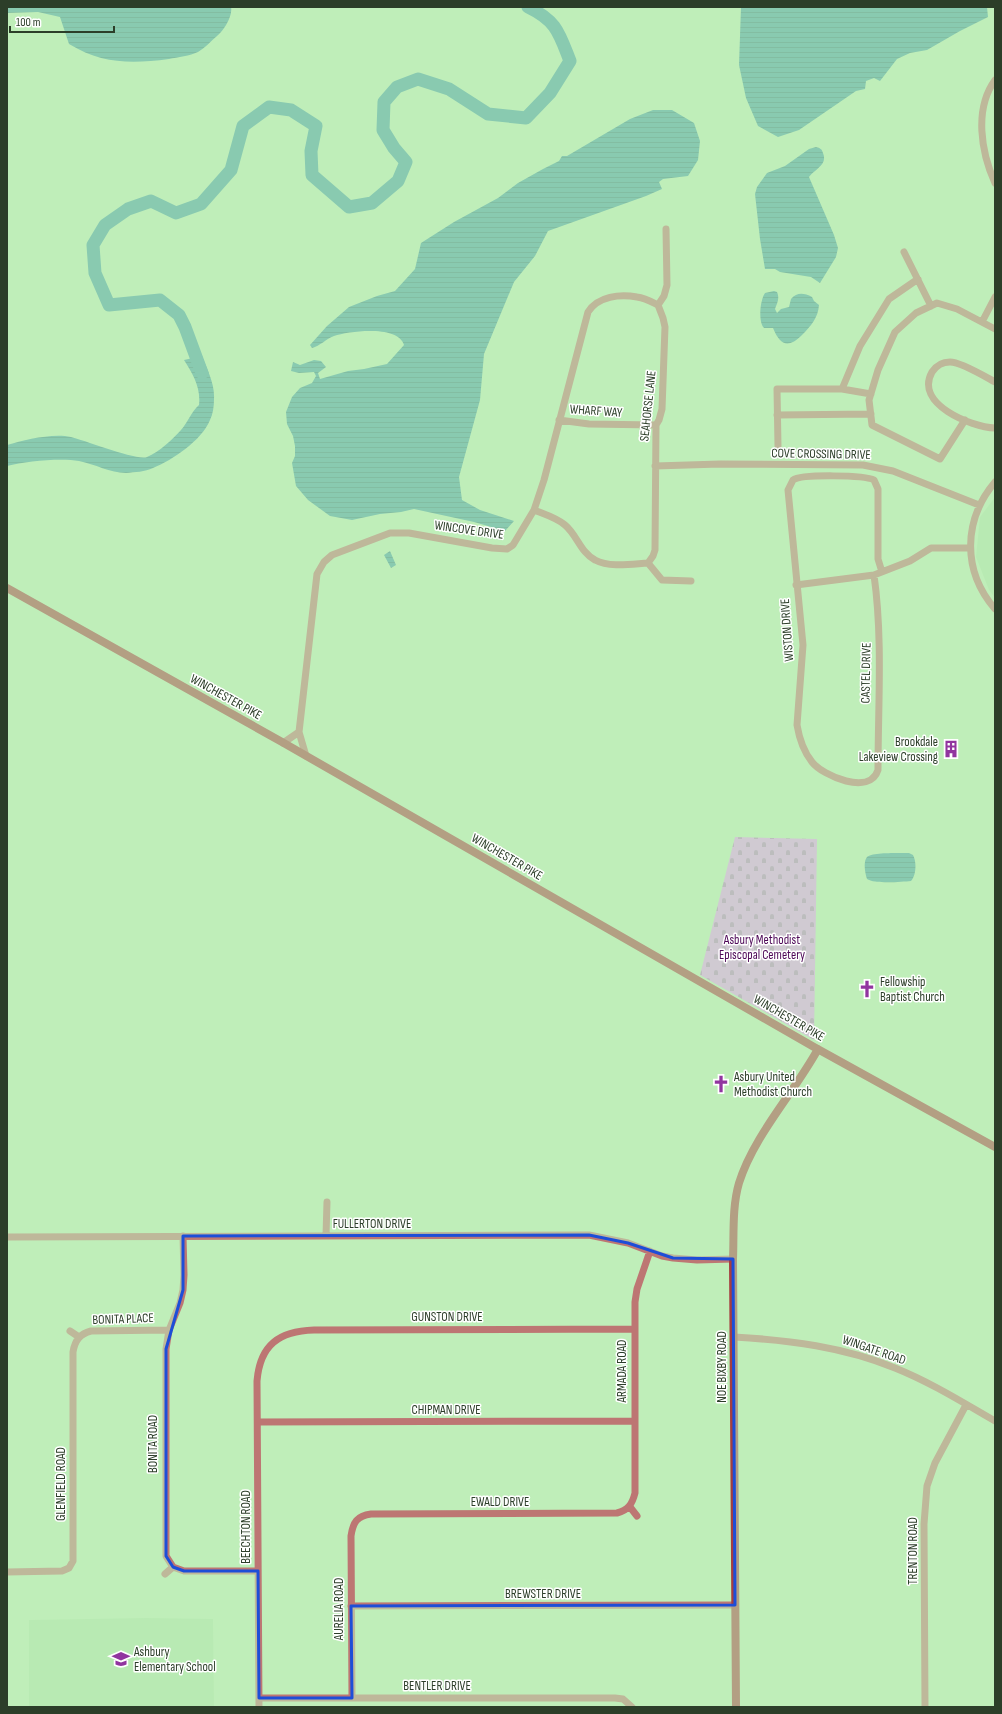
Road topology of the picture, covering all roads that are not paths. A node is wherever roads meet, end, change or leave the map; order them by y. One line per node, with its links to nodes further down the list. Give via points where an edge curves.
1 (995, 80): 2 (street, via 985,98 982,124 984,152)
2 (995, 182)
3 (666, 229): 7 (street, via 667,285)
4 (904, 252): 5 (street)
5 (918, 279): 8 (street); 12 (street, via 889,299 860,346)
6 (995, 297): 9 (street)
7 (658, 305): 16 (street, WINCOVE DRIVE, via 638,297 618,296 602,299 590,308 585,318); 18 (street, SEAHORSE LANE, via 663,318 665,337 662,409)
8 (931, 306): 9 (street, via 937,303 957,309); 13 (street, via 916,312 895,332 878,370)
9 (982, 322): 10 (street)
10 (995, 329)
11 (995, 382): 17 (street, via 950,362 939,364 934,369 929,378 929,394 943,409)
12 (842, 388): 13 (street); 15 (street, via 777,390)
13 (871, 394): 14 (street)
14 (871, 414): 15 (street); 17 (street, via 872,425 940,459)
15 (777, 415): 20 (street)
16 (559, 420): 18 (street, WHARF WAY, via 589,424); 24 (street, WINCOVE DRIVE)
17 (965, 420): 19 (street, via 987,428)
18 (656, 425): 21 (street, SEAHORSE LANE)
19 (995, 428)
20 (778, 446)
21 (655, 466): 23 (street, COVE CROSSING DRIVE, via 863,465 893,471); 26 (street, SEAHORSE LANE, via 655,550)
22 (995, 482): 23 (street)
23 (979, 506): 25 (street, via 972,524)
24 (534, 510): 26 (street, via 564,524 594,560 619,564); 33 (street, WINCOVE DRIVE, via 513,545 507,549 396,532 327,558 317,574)
25 (970, 548): 27 (street, via 931,548 910,561); 32 (street, via 979,584)
26 (648, 563): 29 (street, via 662,580)
27 (882, 572): 28 (street); 30 (street, WISTON DRIVE, via 878,559 876,483 865,477 796,478 789,487)
28 (874, 575): 30 (street); 36 (street, CASTEL DRIVE, via 879,631)
29 (691, 581)
30 (796, 585): 36 (street, WISTON DRIVE, via 803,645 797,725 801,740 812,762 833,776 865,783 874,778)
31 (7, 588): 34 (main road, WINCHESTER PIKE)
32 (995, 609)
33 (299, 732): 34 (street); 35 (street, WINCOVE DRIVE)
34 (283, 743): 35 (main road, WINCHESTER PIKE)
35 (306, 756): 37 (main road, WINCHESTER PIKE)
36 (878, 770)
37 (818, 1049): 38 (main road, WINCHESTER PIKE); 44 (main road, NOE BIXBY ROAD, via 757,1144 743,1172 736,1198)
38 (995, 1147)
39 (327, 1202): 41 (street)
40 (183, 1236): 41 (street, FULLERTON DRIVE); 42 (street, FULLERTON DRIVE); 46 (street, BONITA ROAD, via 184,1283 180,1303)
41 (326, 1236): 43 (street, FULLERTON DRIVE, via 589,1235 613,1239)
42 (7, 1237)
43 (650, 1251): 44 (street, FULLERTON DRIVE, via 673,1258); 45 (street, ARMADA ROAD, via 637,1289)
44 (733, 1259): 49 (main road, NOE BIXBY ROAD)
45 (634, 1329): 50 (street, GUNSTON DRIVE, via 301,1330 282,1336); 52 (street, ARMADA ROAD)
46 (169, 1330): 48 (street, BONITA PLACE, via 91,1331); 58 (street, BONITA ROAD, via 165,1366 166,1556)
47 (70, 1331): 48 (street)
48 (78, 1337): 60 (street, GLENFIELD ROAD, via 73,1352 74,1558 71,1571)
49 (734, 1337): 51 (street, WINGATE ROAD, via 793,1342 856,1355 896,1368); 62 (main road, NOE BIXBY ROAD)
50 (267, 1349): 54 (street, BEECHTON ROAD, via 259,1364)
51 (966, 1405): 53 (street, WINGATE ROAD); 69 (street, TRENTON ROAD, via 935,1463 927,1486 924,1524)
52 (634, 1421): 54 (street, CHIPMAN DRIVE); 55 (street, ARMADA ROAD, via 635,1493)
53 (995, 1421)
54 (258, 1422): 59 (street, BEECHTON ROAD)
55 (630, 1507): 56 (street); 57 (street, EWALD DRIVE, via 617,1514 371,1514)
56 (637, 1516)
57 (353, 1518): 63 (street, AURELIA ROAD, via 350,1536)
58 (173, 1567): 59 (street, via 192,1572); 61 (street)
59 (258, 1571): 64 (street, BEECHTON ROAD)
60 (7, 1572)
61 (166, 1574)
62 (736, 1605): 63 (street, BREWSTER DRIVE); 68 (main road, NOE BIXBY ROAD)
63 (350, 1606): 65 (street, AURELIA ROAD)
64 (259, 1698): 65 (street, BENTLER DRIVE); 67 (street, BEECHTON ROAD)
65 (352, 1698): 66 (street, BENTLER DRIVE, via 615,1698)
66 (633, 1703)
67 (259, 1707)
68 (736, 1707)
69 (925, 1707)

